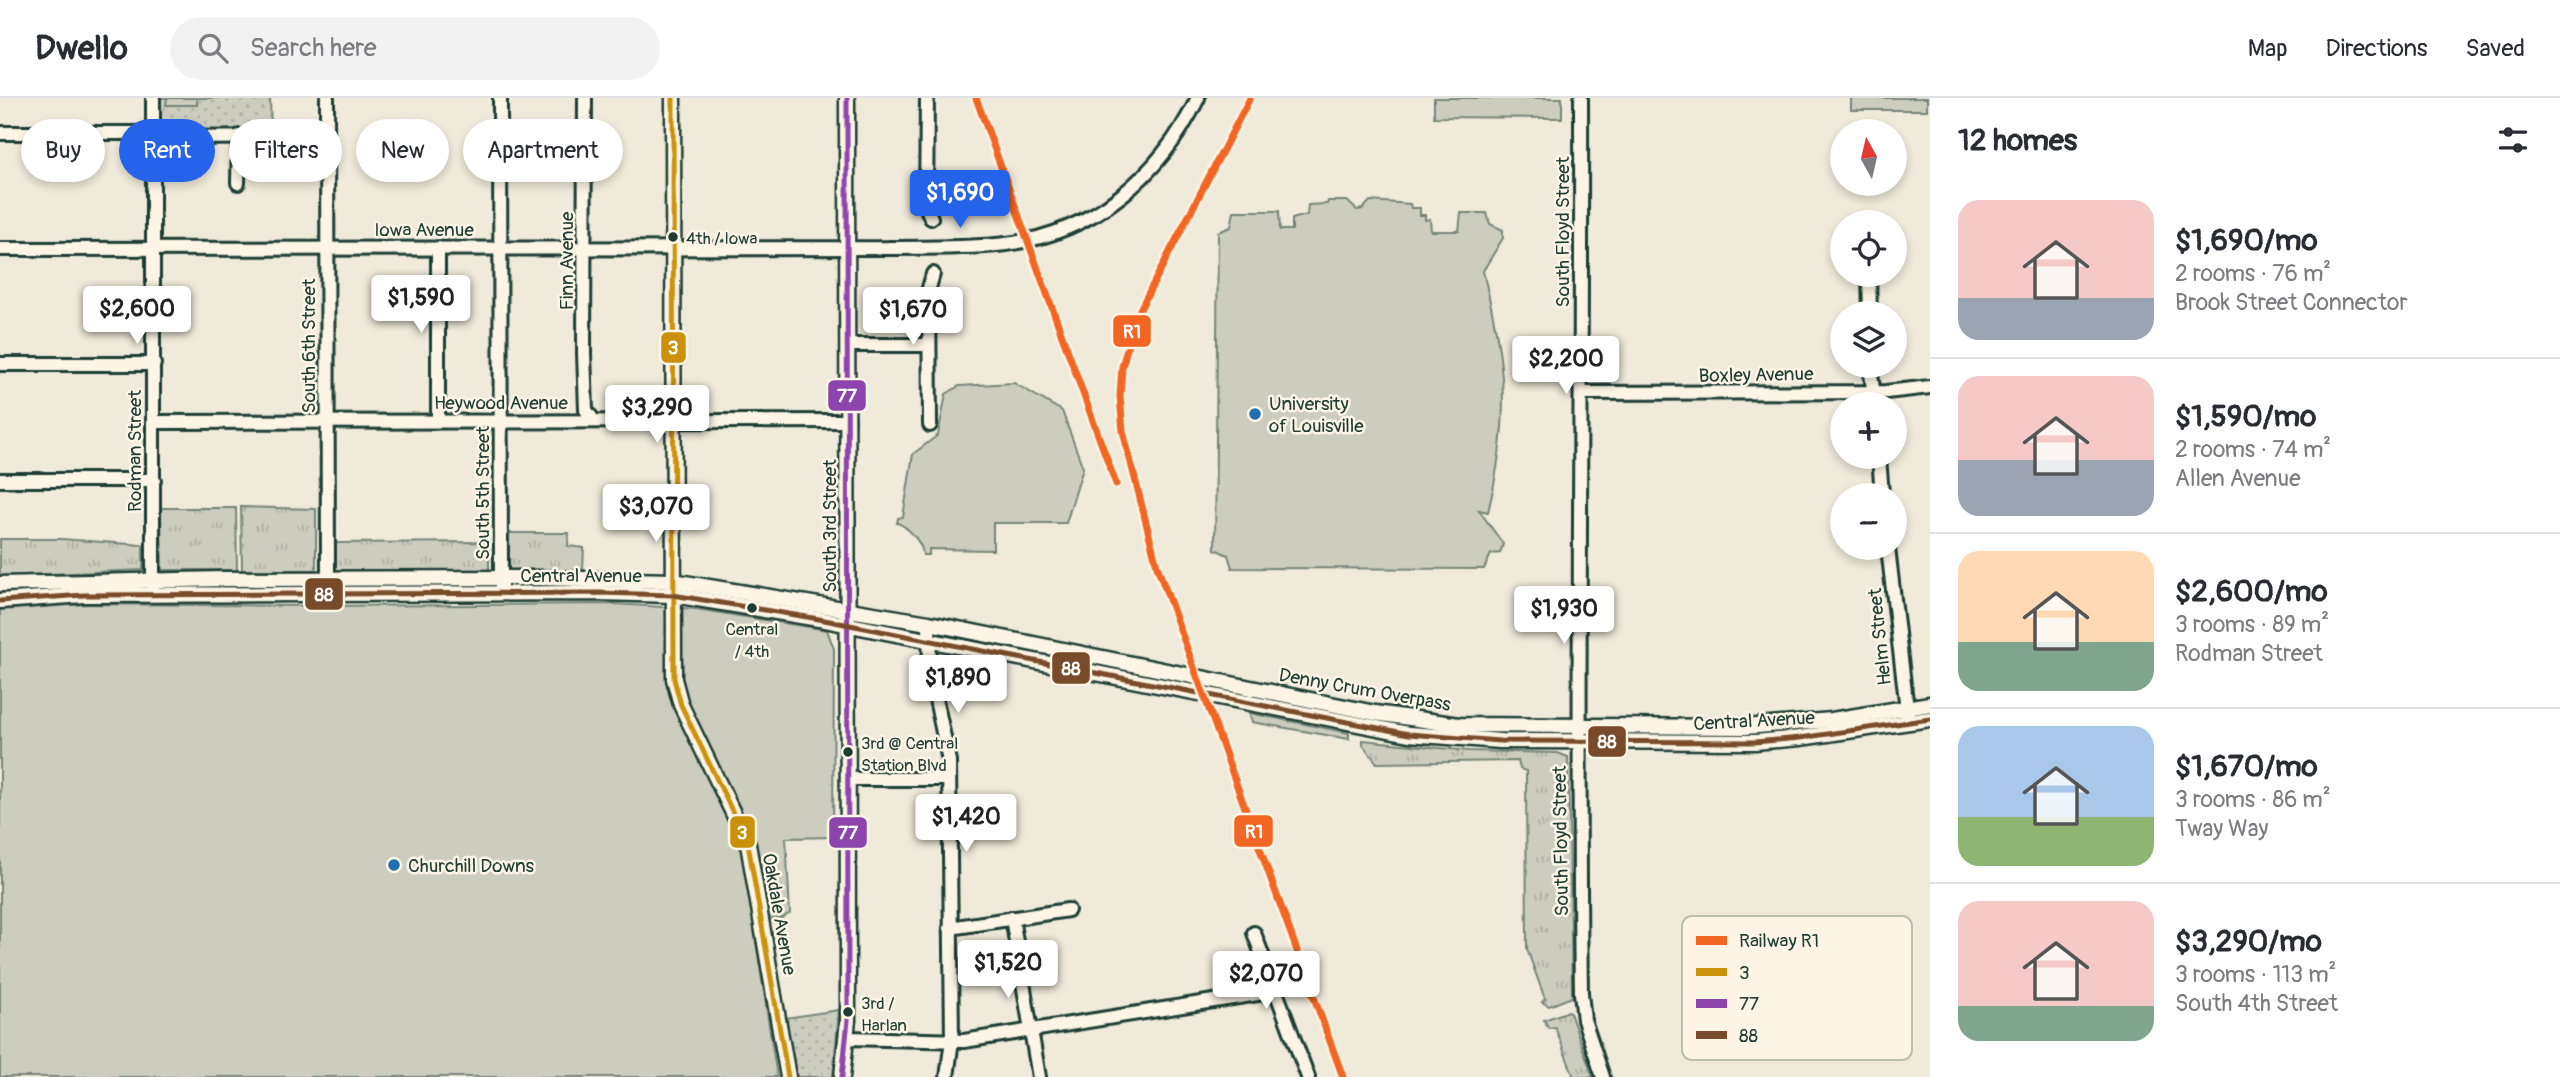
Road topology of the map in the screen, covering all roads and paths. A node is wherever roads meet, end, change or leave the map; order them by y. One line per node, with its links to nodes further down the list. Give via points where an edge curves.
1 (153, 98): 10 (street, Rodman Street)
2 (327, 98): 11 (street, South 6th Street)
3 (500, 98): 23 (street, South 5th Street)
4 (585, 98): 17 (street, Finn Avenue)
5 (673, 98): 18 (main road)
6 (847, 98): 19 (main road, South 3rd Street)
7 (927, 98): 16 (street, via 926,206)
8 (1198, 98): 19 (street, Iowa Avenue, via 1166,152 1129,191 1065,229 1007,244)
9 (1581, 98): 32 (street, South Floyd Street)
10 (153, 119)
11 (327, 119)
12 (0, 133): 13 (street)
13 (119, 133)
14 (153, 182): 20 (street, Rodman Street)
15 (327, 182): 21 (street, South 6th Street)
16 (931, 218)
17 (585, 247): 18 (street, Iowa Avenue); 23 (street, Iowa Avenue); 36 (street, Finn Avenue, via 586,410)
18 (674, 247): 19 (street, Iowa Avenue); 37 (main road)
19 (848, 247): 26 (main road, South 3rd Street)
20 (153, 248): 21 (street, Iowa Avenue); 24 (street, Iowa Avenue); 29 (street, Rodman Street)
21 (327, 248): 22 (street, Iowa Avenue); 40 (street, South 6th Street)
22 (438, 248): 23 (street, Iowa Avenue); 34 (street)
23 (500, 248): 35 (street, South 5th Street)
24 (0, 249)
25 (933, 274): 27 (street)
26 (848, 345): 27 (street); 38 (main road, South 3rd Street)
27 (929, 345): 41 (street)
28 (0, 364): 29 (street)
29 (153, 364): 39 (street, Rodman Street)
30 (1930, 387): 31 (street, Boxley Avenue)
31 (1905, 392)
32 (1582, 393): 33 (street, Boxley Avenue); 63 (street, South Floyd Street)
33 (1830, 397)
34 (438, 421): 35 (street, Heywood Avenue); 40 (street, Heywood Avenue)
35 (501, 421): 36 (street, Heywood Avenue); 46 (street, South 5th Street)
36 (594, 421): 37 (street, Heywood Avenue)
37 (675, 421): 38 (street, Heywood Avenue); 49 (main road)
38 (848, 421): 54 (main road, South 3rd Street)
39 (154, 422): 40 (street, Heywood Avenue); 43 (street, Rodman Street)
40 (327, 422): 45 (street, South 6th Street)
41 (930, 425)
42 (0, 480): 43 (street)
43 (154, 480): 47 (street, Rodman Street)
44 (1889, 560): 61 (street, Helm Street)
45 (328, 578): 46 (main road, Central Avenue); 47 (main road, Central Avenue); 52 (street, South 6th Street)
46 (502, 578): 49 (main road, Central Avenue); 50 (street, South 5th Street)
47 (154, 579): 48 (main road, Central Avenue); 51 (street, Rodman Street)
48 (0, 584)
49 (673, 588): 50 (main road, Central Avenue); 54 (main road, Central Avenue); 56 (main road, Central Avenue); 74 (main road, Oakdale Avenue, via 676,690 748,844)
50 (501, 594): 52 (main road, Central Avenue)
51 (153, 595): 52 (main road, Central Avenue); 53 (main road, Central Avenue)
52 (328, 595)
53 (0, 601)
54 (849, 609): 55 (main road, Central Avenue); 56 (main road, South 3rd Street)
55 (929, 623): 57 (street); 58 (main road, Central Avenue)
56 (849, 625): 57 (main road, Central Avenue); 64 (main road, South 3rd Street)
57 (928, 639): 59 (main road, Central Avenue); 65 (street)
58 (1146, 666): 63 (main road, Denny Crum Overpass, via 1375,713)
59 (1154, 683): 63 (main road, Denny Crum Overpass, via 1409,734 1474,740)
60 (1930, 704): 61 (main road, Central Avenue)
61 (1907, 715): 62 (main road, Central Avenue); 63 (main road, Central Avenue, via 1755,742)
62 (1930, 719)
63 (1578, 735): 79 (street, South Floyd Street, via 1582,1001 1585,1024)
64 (849, 779): 65 (street); 72 (main road, South 3rd Street)
65 (949, 779): 68 (street)
66 (1068, 910): 67 (street)
67 (1012, 918): 68 (street); 71 (street)
68 (950, 928): 73 (street)
69 (1254, 933): 70 (street)
70 (1276, 991): 71 (street); 78 (street)
71 (1031, 1030): 73 (street); 77 (street)
72 (847, 1038): 73 (street); 75 (main road, South 3rd Street)
73 (952, 1040): 76 (street)
74 (788, 1077)
75 (842, 1077)
76 (947, 1077)
77 (1038, 1077)
78 (1308, 1077)
79 (1604, 1077)

